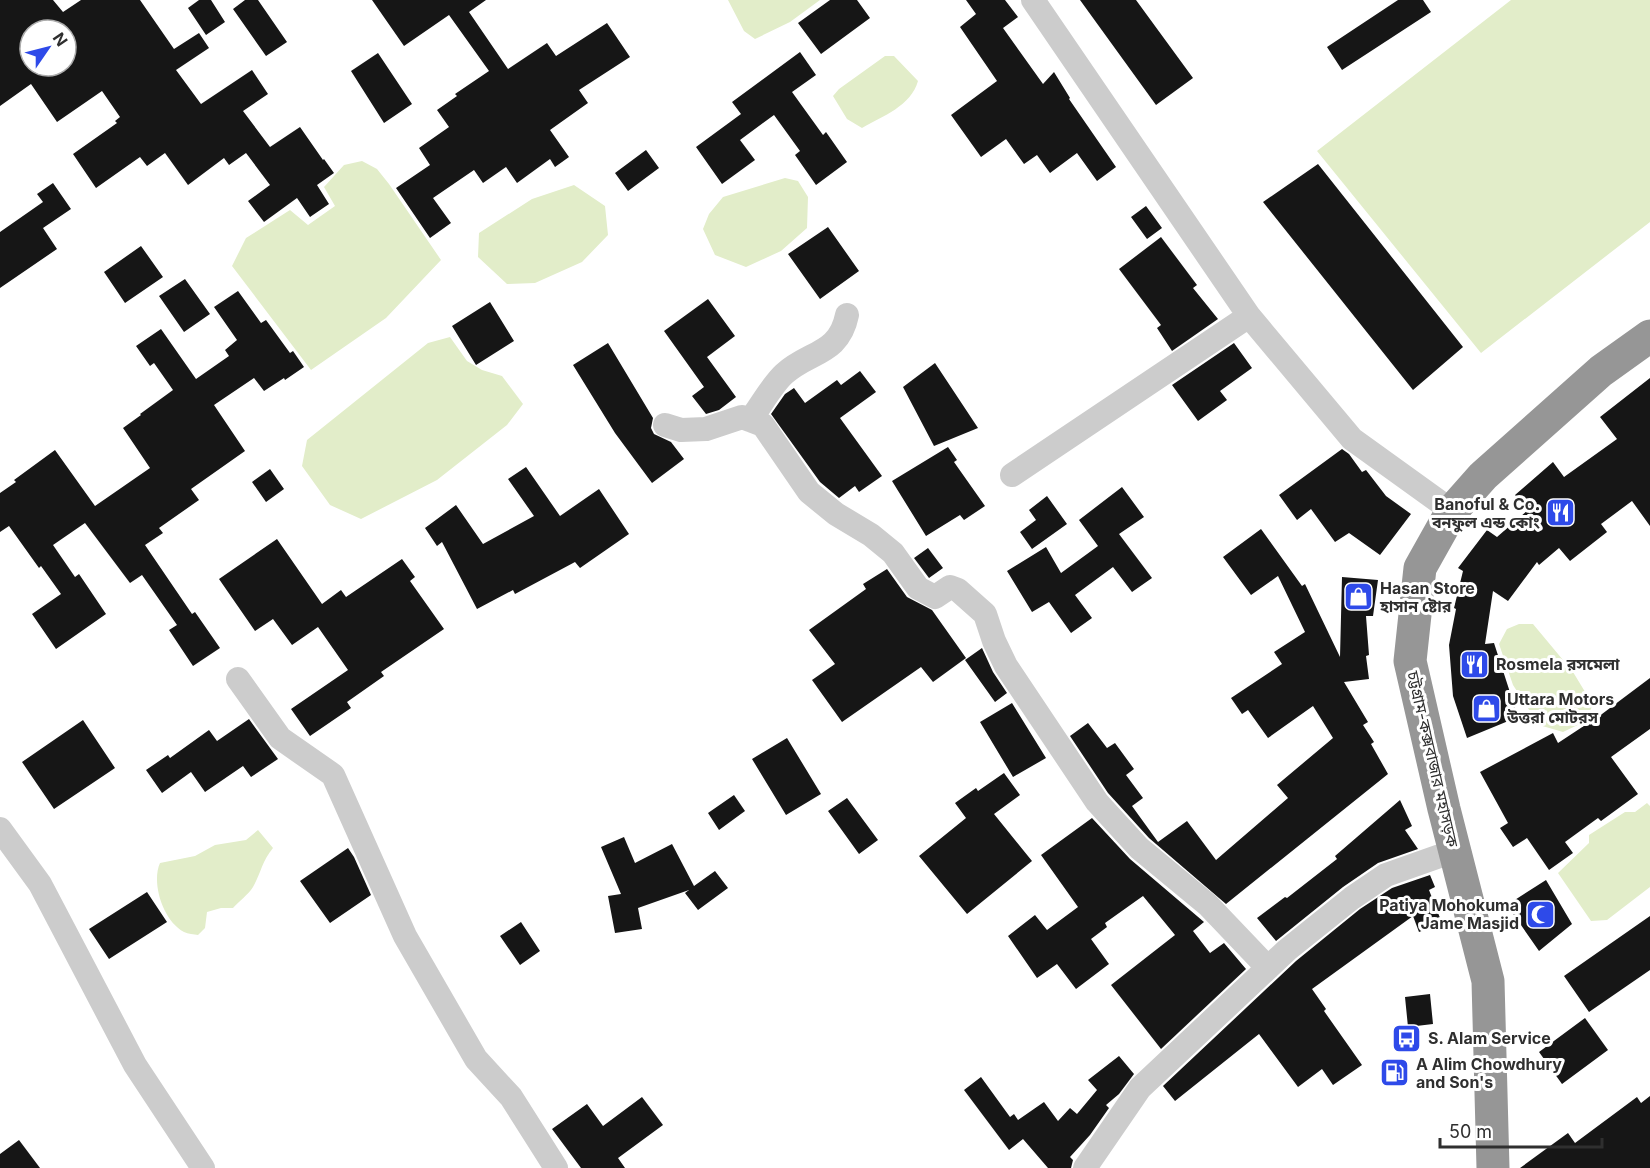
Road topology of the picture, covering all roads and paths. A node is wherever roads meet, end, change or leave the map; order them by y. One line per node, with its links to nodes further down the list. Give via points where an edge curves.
1 (1033, 0): 3 (street)
2 (847, 315): 5 (street, via 838,339 783,375)
3 (1249, 316): 7 (street); 8 (street, via 1352,439)
4 (1650, 336): 8 (highway, চট্টগ্রাম-কক্সবাজার মহাসড়ক, via 1592,378 1483,476)
5 (750, 420): 6 (street, via 742,417 706,429 681,430); 12 (street, via 764,425 809,492 871,535 892,554 918,588 935,597 950,588 958,590 985,614 1006,666 1097,802 1139,848 1208,904)
6 (665, 425)
7 (1012, 475)
8 (1452, 511): 11 (highway, চট্টগ্রাম-কক্সবাজার মহাসড়ক, via 1420,568 1410,661)
9 (238, 679): 14 (street, via 280,738 333,776 405,936 476,1059 511,1097)
10 (0, 829): 13 (street, via 40,884 135,1065)
11 (1454, 851): 12 (street, via 1386,875); 16 (highway, চট্টগ্রাম-কক্সবাজার মহাসড়ক, via 1488,981)
12 (1268, 968): 15 (street, via 1140,1088)
13 (202, 1168)
14 (556, 1168)
15 (1085, 1168)
16 (1493, 1168)

